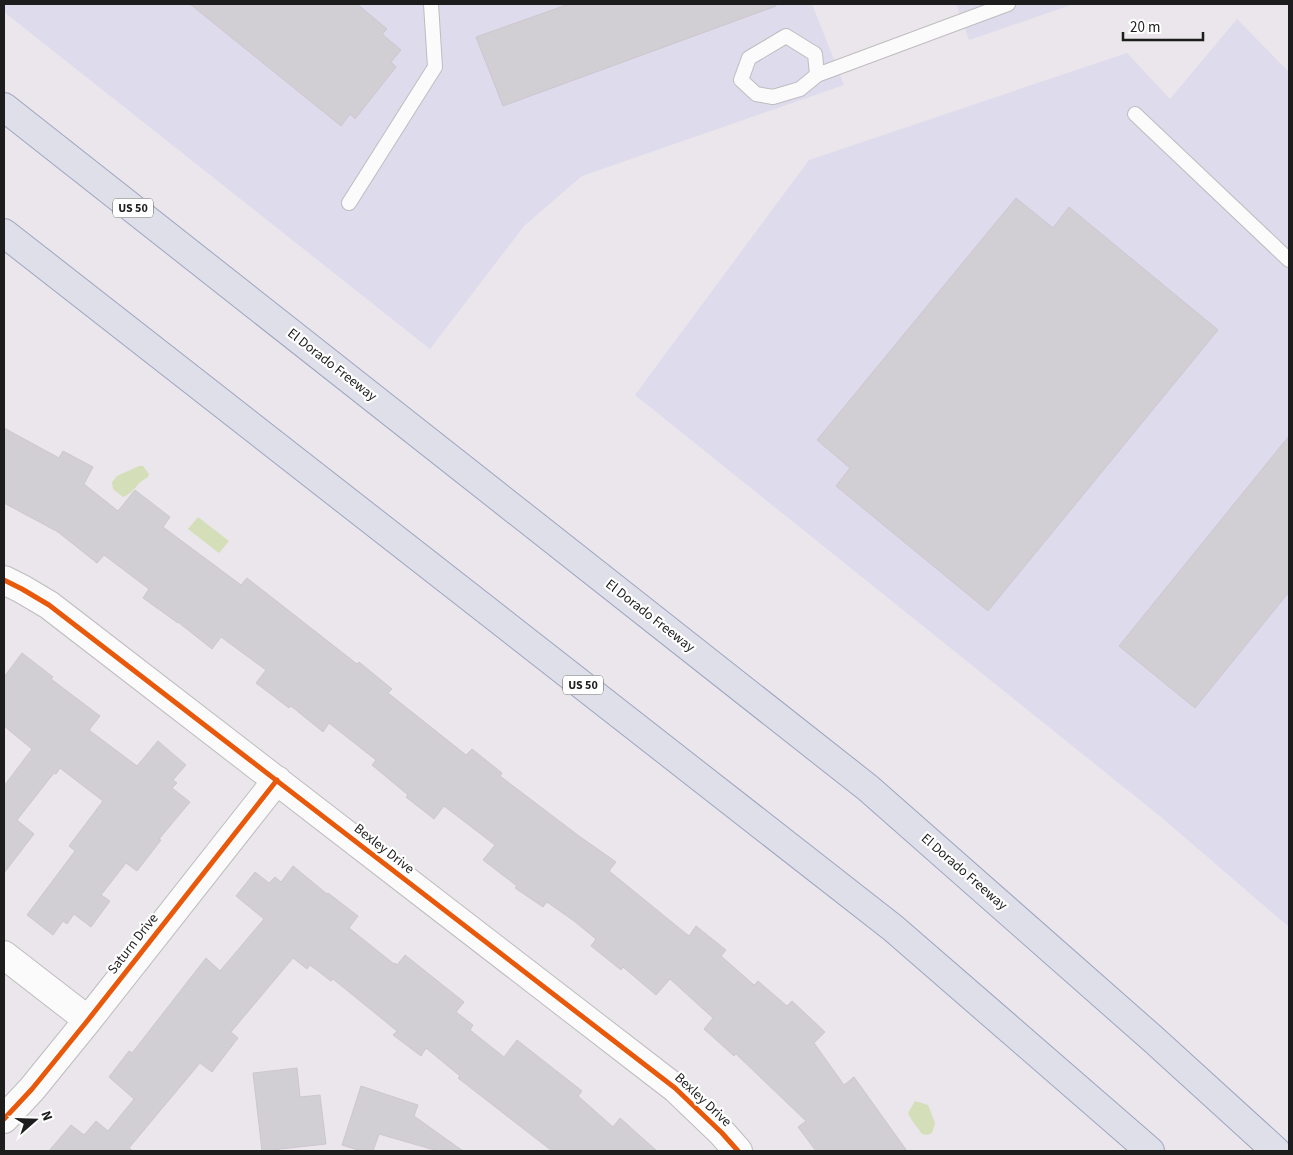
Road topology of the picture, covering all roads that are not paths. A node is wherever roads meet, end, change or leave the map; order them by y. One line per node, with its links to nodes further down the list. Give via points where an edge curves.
1 (1008, 4): 3 (lane)
2 (429, 6): 6 (lane, via 435,67)
3 (817, 75): 3 (lane, via 815,54 786,36 749,58 741,80 756,94 773,96 800,89)
4 (4, 106): 16 (highway, El Dorado Freeway / US 50, via 868,788)
5 (1135, 114): 8 (lane)
6 (349, 203)
7 (4, 233): 15 (highway, US 50, via 893,928)
8 (1289, 260)
9 (4, 580): 10 (street, Bexley Drive, via 49,605)
10 (277, 780): 12 (street, Saturn Drive); 14 (street, Bexley Drive, via 675,1088)
11 (4, 955): 12 (street)
12 (88, 1020): 13 (street, Saturn Drive)
13 (4, 1119)
14 (738, 1151)
15 (1150, 1151)
16 (1276, 1151)

